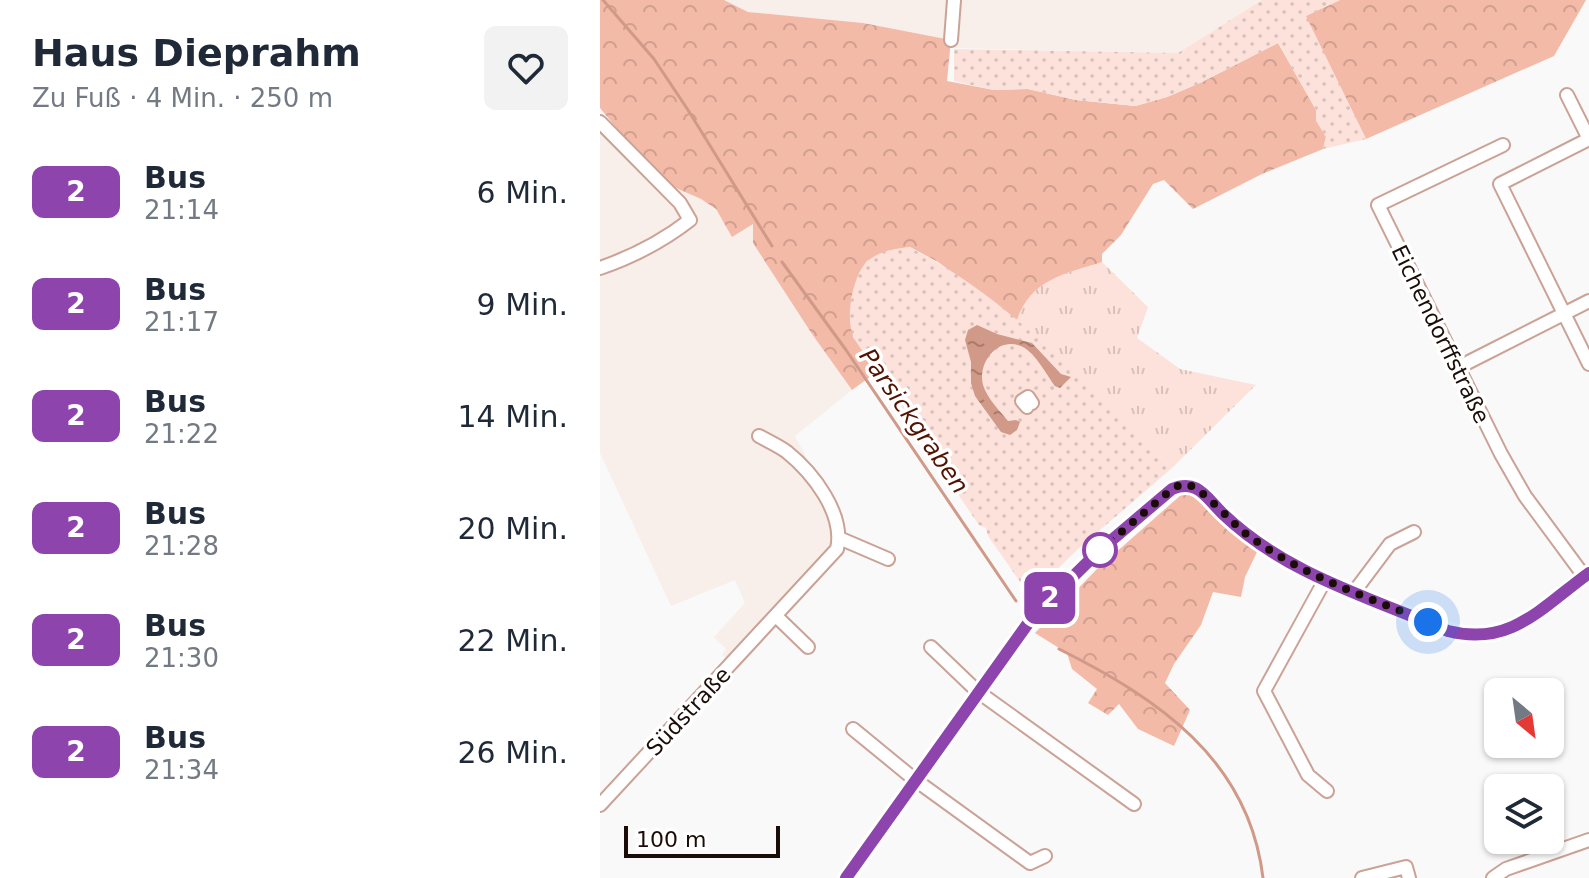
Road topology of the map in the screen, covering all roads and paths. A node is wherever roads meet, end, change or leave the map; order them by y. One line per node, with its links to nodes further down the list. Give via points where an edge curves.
1 (954, 0): 2 (street)
2 (951, 40)
3 (1567, 95): 8 (street, via 1589,139 1500,184)
4 (600, 122): 6 (street, via 680,203 690,220 673,234)
5 (1503, 145): 10 (street, Eichendorffstraße, via 1378,205)
6 (600, 268)
7 (1589, 301): 8 (street)
8 (1564, 313): 9 (street); 10 (street)
9 (1589, 364)
10 (1457, 368): 15 (street, Eichendorffstraße, via 1525,496)
11 (759, 436): 13 (street, via 803,468 831,506)
12 (1414, 532): 17 (street, via 1390,544)
13 (839, 538): 14 (street); 18 (street, Südstraße, via 829,560)
14 (888, 559)
15 (1586, 575): 17 (street, via 1528,620 1471,637)
16 (1325, 580): 17 (street); 21 (street, via 1275,556 1185,484 1172,489 1044,603); 24 (street, via 1264,691 1308,775)
17 (1354, 592)
18 (776, 616): 19 (street); 26 (street, Südstraße)
19 (808, 647)
20 (931, 647): 21 (street)
21 (977, 691): 23 (street); 25 (street)
22 (853, 729): 23 (street)
23 (914, 779): 28 (street, via 1030,863); 29 (street)
24 (1327, 791)
25 (1134, 804)
26 (600, 805)
27 (1589, 840): 32 (street)
28 (1045, 856)
29 (849, 877)
30 (1362, 878): 31 (street, via 1406,867)
31 (1409, 878)
32 (1493, 878)

